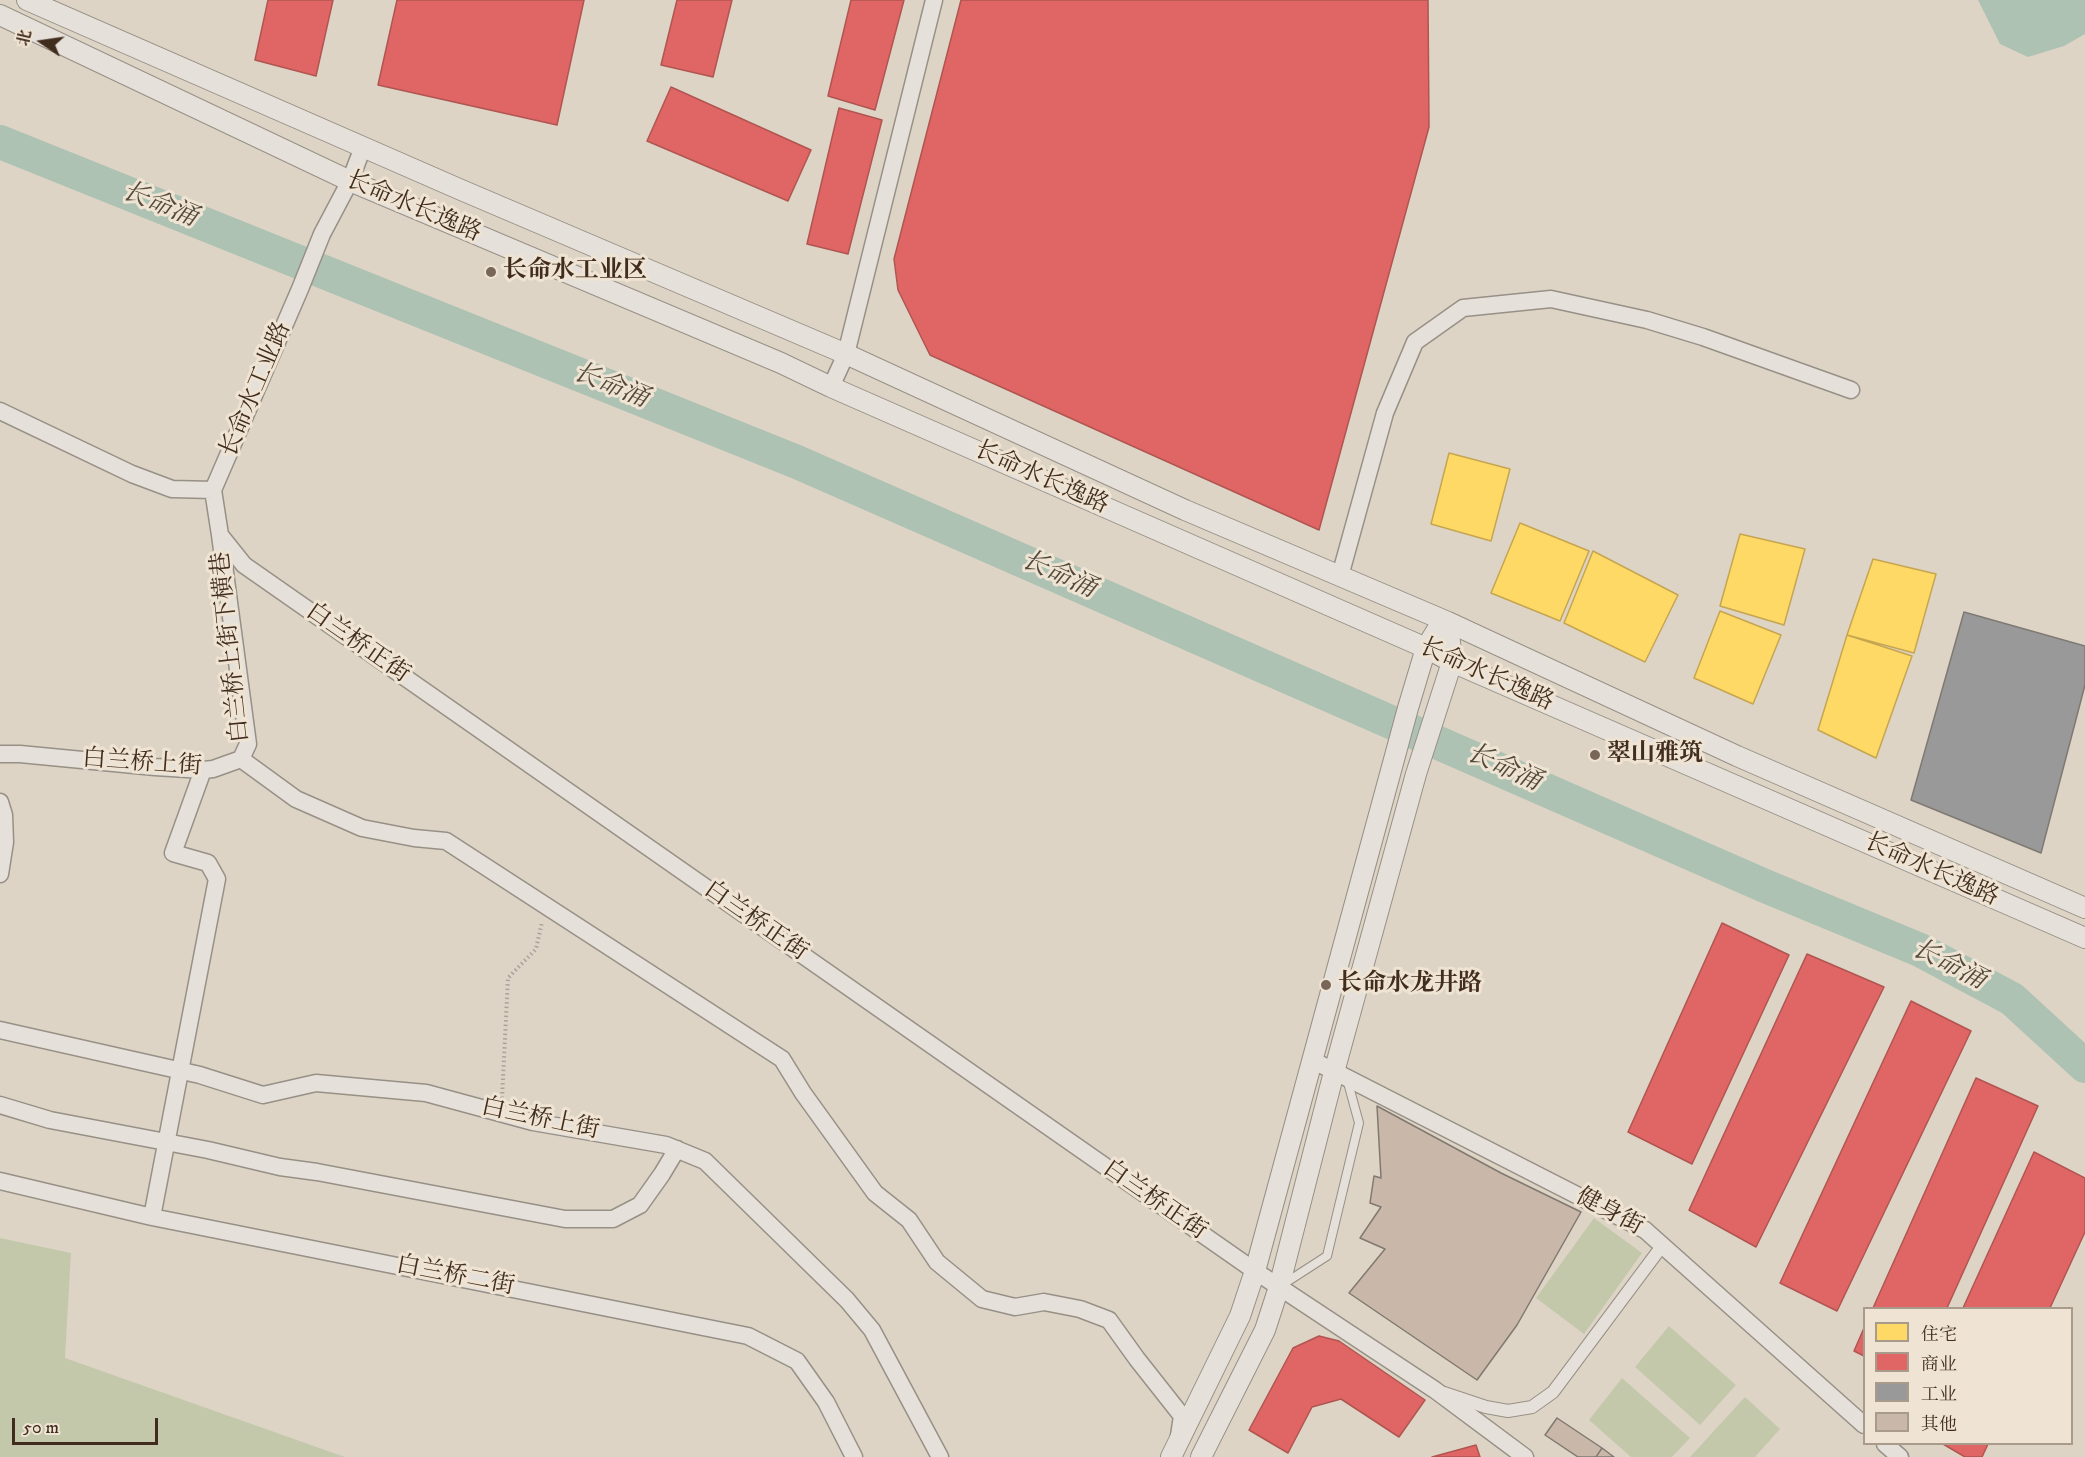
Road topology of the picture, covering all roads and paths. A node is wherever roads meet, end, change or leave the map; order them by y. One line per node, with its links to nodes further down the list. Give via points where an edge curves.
1 (27, 0): 4 (street, 长命水长逸路)
2 (934, 0): 6 (street)
3 (0, 15): 5 (street, 长命水长逸路)
4 (363, 147): 5 (street); 6 (street, 长命水长逸路)
5 (350, 181): 7 (street, 长命水长逸路); 10 (street, 长命水工业路, via 322,234)
6 (846, 354): 7 (street); 12 (street, 长命水长逸路, via 1185,510)
7 (831, 387): 14 (street, 长命水长逸路)
8 (1851, 390): 12 (street, via 1647,320 1551,299 1463,308 1415,342 1385,413)
9 (0, 411): 10 (street, via 172,489)
10 (213, 490): 11 (street, 白兰桥正街)
11 (220, 535): 17 (street, 白兰桥上街下横巷, via 248,744); 35 (street, 白兰桥正街, via 244,565)
12 (1340, 576): 13 (street, 长命水长逸路)
13 (1445, 621): 14 (street); 15 (street); 22 (street, 长命水长逸路, via 1737,756)
14 (1426, 648): 15 (street, 长命水长逸路); 25 (street)
15 (1452, 662): 23 (street, 长命水长逸路); 27 (street, via 1416,774)
16 (0, 754): 18 (street, 白兰桥上街)
17 (241, 759): 18 (street, 白兰桥上街); 21 (street, via 296,799 362,828 446,841)
18 (203, 770): 26 (street, via 172,853 208,863 217,879)
19 (0, 802): 20 (street, via 5,842)
20 (0, 874)
21 (545, 906): 29 (path, via 536,949 508,978); 40 (street, via 782,1059 875,1193 909,1220 936,1262 982,1299 1015,1307 1044,1302 1109,1320 1182,1416)
22 (2085, 908)
23 (2085, 938)
24 (0, 1030): 26 (street, 白兰桥上街)
25 (1312, 1060): 27 (street, 健身街); 35 (street)
26 (180, 1071): 29 (street, 白兰桥上街, via 263,1095 316,1083 426,1093); 30 (street)
27 (1340, 1075): 34 (street, 健身街, via 1645,1230); 36 (street); 36 (lane, via 1359,1123 1327,1256)
28 (0, 1105): 30 (street)
29 (501, 1113): 31 (street, 白兰桥上街)
30 (167, 1142): 31 (street, via 280,1167 565,1219 613,1219 640,1205); 33 (street)
31 (677, 1149): 42 (street, 白兰桥上街, via 705,1161 848,1300 872,1330)
32 (0, 1181): 33 (street, 白兰桥二街)
33 (152, 1217): 41 (street, 白兰桥二街, via 748,1336 796,1361 826,1402)
34 (1662, 1246): 37 (street, via 1553,1392 1532,1407 1508,1411); 38 (street, 健身街)
35 (1255, 1271): 36 (street, 白兰桥正街); 40 (street, via 1240,1316)
36 (1279, 1287): 37 (street, 白兰桥正街); 43 (street, via 1265,1330)
37 (1435, 1390): 44 (street, 白兰桥正街)
38 (1863, 1424)
39 (1887, 1445): 45 (street)
40 (1174, 1450)
41 (854, 1457)
42 (940, 1457)
43 (1201, 1457)
44 (1525, 1457)
45 (1900, 1457)

